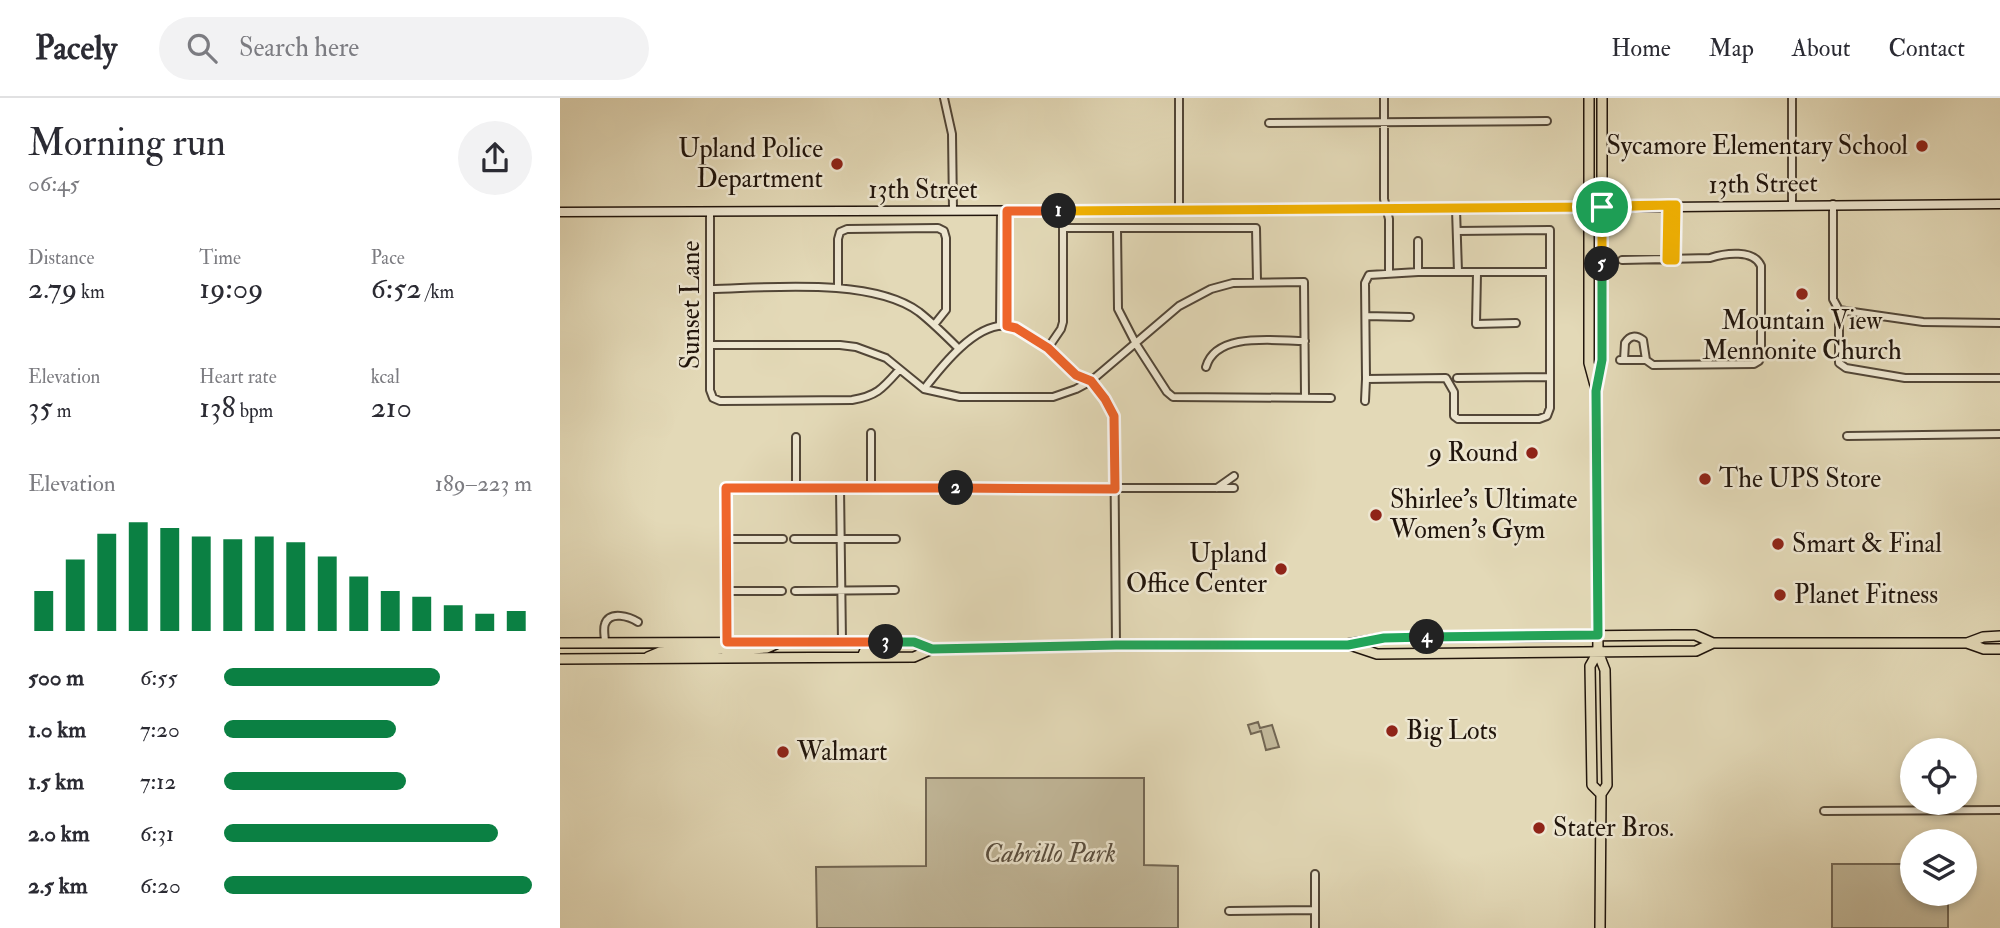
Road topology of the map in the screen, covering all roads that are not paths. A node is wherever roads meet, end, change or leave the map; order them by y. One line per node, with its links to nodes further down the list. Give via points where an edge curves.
1 (944, 98): 18 (street, via 952,134)
2 (1179, 98): 19 (street)
3 (1384, 98): 8 (street)
4 (1589, 98): 14 (main road)
5 (1602, 98): 15 (main road)
6 (1792, 98): 13 (street)
7 (1547, 121): 8 (street)
8 (1384, 122): 9 (street); 16 (street)
9 (1269, 123)
10 (1833, 204): 11 (street, 13th Street); 13 (street, 13th Street); 36 (street, via 1833,299)
11 (2000, 204)
12 (1672, 205): 13 (street, 13th Street); 15 (street, 13th Street); 27 (street)
13 (1792, 205)
14 (1589, 207): 15 (street, 13th Street); 17 (street, 13th Street); 57 (main road, via 1589,363)
15 (1602, 207): 57 (main road, via 1602,360)
16 (1387, 209): 17 (street, 13th Street); 19 (street, 13th Street); 32 (street)
17 (1456, 209): 24 (street)
18 (953, 210): 20 (street, 13th Street); 21 (street, 13th Street)
19 (1179, 210): 21 (street, 13th Street)
20 (710, 211): 22 (street, 13th Street); 35 (street, Sunset Lane)
21 (1004, 211): 42 (street)
22 (560, 212)
23 (1117, 228): 33 (street, via 1256,228); 44 (street, via 1118,309); 46 (street, via 1063,228 1063,322)
24 (1457, 231): 29 (street); 31 (street, via 1550,230)
25 (1418, 242): 28 (street)
26 (1622, 260): 27 (street)
27 (1671, 260): 48 (street, via 1720,255 1758,259 1761,356 1754,364 1653,365)
28 (1418, 272): 29 (street); 32 (street)
29 (1458, 272): 30 (street)
30 (1477, 272): 31 (street); 39 (street, via 1476,324)
31 (1549, 272): 51 (street)
32 (1389, 273): 37 (street, via 1369,275)
33 (1257, 281): 43 (street, via 1304,282); 44 (street, via 1210,289 1168,315)
34 (838, 288): 35 (street); 41 (street, via 894,299); 41 (street, via 840,232 938,228 946,238 946,310)
35 (710, 289): 45 (street, Sunset Lane)
36 (1839, 310): 40 (street, via 1923,322); 53 (street, via 1839,363 1846,368 1905,378)
37 (1366, 316): 38 (street); 54 (street)
38 (1410, 317)
39 (1516, 323)
40 (2000, 323)
41 (934, 326): 47 (street)
42 (1004, 326): 46 (street, via 1016,328); 47 (street)
43 (1305, 341): 49 (street, via 1236,342 1213,352); 58 (street)
44 (1136, 344): 55 (street); 58 (street, via 1173,397)
45 (710, 345): 50 (street, via 840,345 872,352); 50 (street, Sunset Lane, via 710,390 720,401 852,400 881,391)
46 (1048, 348): 55 (street, via 1076,375)
47 (959, 349): 56 (street)
48 (1646, 360): 48 (street, via 1622,360 1628,338 1639,336 1645,344)
49 (1206, 367)
50 (900, 370): 56 (street)
51 (1549, 377): 52 (street); 54 (street, via 1550,408 1547,416 1539,419 1458,419 1454,416 1454,392 1446,378)
52 (1457, 378)
53 (2000, 378)
54 (1366, 379): 60 (street)
55 (1091, 381): 56 (street, via 1053,397 960,397); 70 (street, via 1114,416)
56 (924, 389)
57 (1596, 391): 83 (main road)
58 (1305, 397): 59 (street)
59 (1331, 398)
60 (1365, 401)
61 (871, 433): 68 (street)
62 (2000, 435): 63 (street)
63 (1847, 436)
64 (796, 437): 66 (street)
65 (1234, 476): 71 (street)
66 (796, 487): 67 (street); 73 (street, via 726,488)
67 (840, 487): 68 (street); 72 (street)
68 (871, 488): 70 (street)
69 (1234, 488): 71 (street)
70 (1115, 489): 71 (street); 93 (street)
71 (1216, 489)
72 (841, 538): 75 (street); 76 (street); 80 (street)
73 (726, 539): 74 (street); 81 (street)
74 (783, 539)
75 (794, 539)
76 (895, 540)
77 (895, 590): 80 (street)
78 (782, 591): 81 (street)
79 (795, 591): 80 (street)
80 (841, 591): 87 (street)
81 (726, 592): 85 (street)
82 (638, 622): 90 (street, via 628,616 611,617 604,625)
83 (1598, 635): 91 (main road, via 1695,635); 94 (main road, via 1384,638); 97 (main road)
84 (2000, 636): 92 (main road)
85 (727, 642): 86 (main road); 90 (main road); 101 (main road, via 722,649 660,652)
86 (781, 642): 87 (main road); 99 (main road, via 767,648 729,650)
87 (842, 642): 88 (main road)
88 (909, 642): 95 (main road); 98 (main road, via 871,648)
89 (560, 643): 90 (main road)
90 (605, 643)
91 (1713, 643): 92 (main road); 97 (main road, via 1696,651)
92 (1967, 643): 96 (main road)
93 (1116, 645): 94 (main road); 95 (main road)
94 (1348, 645): 97 (main road, via 1377,654)
95 (932, 649): 98 (main road, via 914,657)
96 (2000, 649)
97 (1598, 652): 102 (main road, via 1605,670 1607,785); 102 (main road, via 1590,666 1590,702 1592,785)
98 (862, 657): 99 (main road)
99 (725, 658): 101 (main road)
100 (560, 659): 101 (main road)
101 (643, 659)
102 (1601, 794): 109 (main road)
103 (2000, 810): 104 (street)
104 (1824, 811)
105 (1315, 874): 106 (street)
106 (1315, 910): 107 (street); 108 (street)
107 (1228, 911)
108 (1315, 928)
109 (1600, 928)

